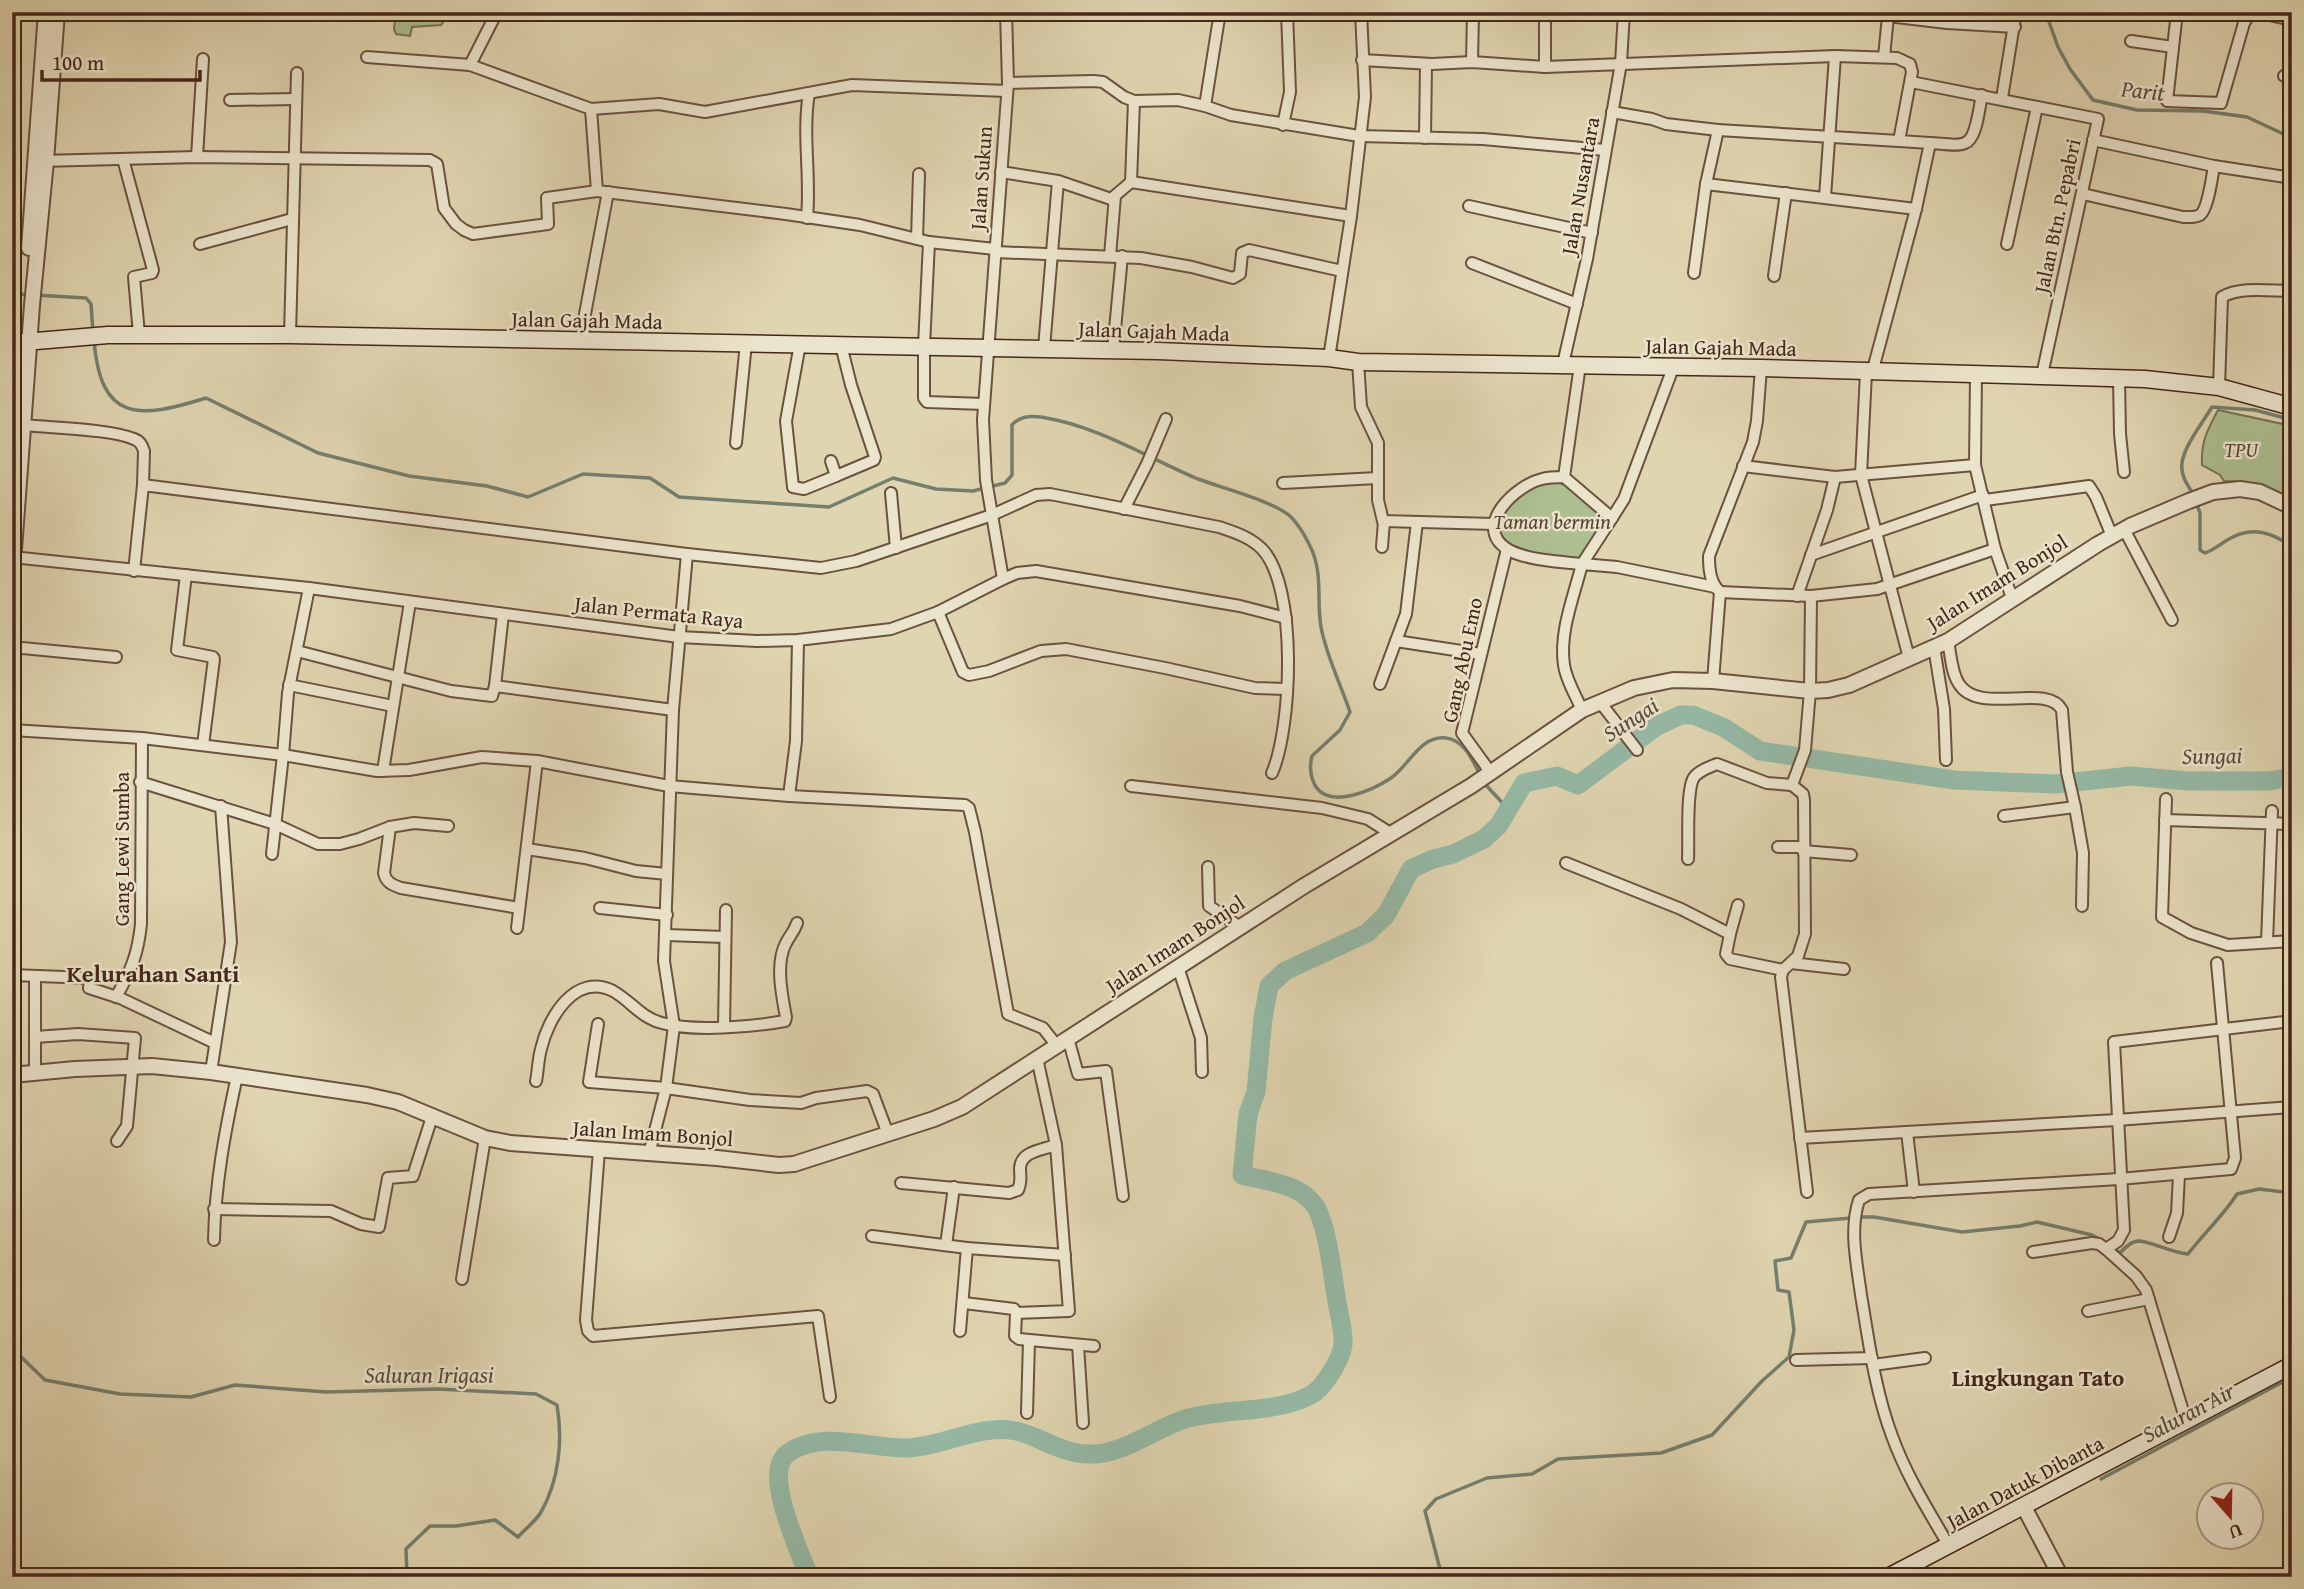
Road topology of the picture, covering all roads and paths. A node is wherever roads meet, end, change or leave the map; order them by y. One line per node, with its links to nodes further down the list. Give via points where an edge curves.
1 (46, 12): 54 (street)
2 (57, 12): 54 (street)
3 (497, 12): 27 (street)
4 (1006, 12): 31 (street, Jalan Sukun)
5 (1220, 12): 38 (street)
6 (1287, 12): 42 (street, via 1290,92)
7 (1361, 12): 23 (street)
8 (1473, 12): 24 (street)
9 (1545, 12): 28 (street)
10 (1624, 12): 25 (street, Jalan Nusantara)
11 (2016, 12): 16 (street)
12 (2177, 12): 18 (street)
13 (2256, 12): 15 (street); 18 (street, via 2244,23 2221,103 2167,101)
14 (1888, 14): 16 (street); 21 (street)
15 (2292, 20)
16 (2015, 27): 34 (street)
17 (2131, 41): 18 (street)
18 (2173, 47)
19 (1835, 56): 21 (street); 25 (street); 45 (street)
20 (367, 57): 27 (street)
21 (1884, 57): 30 (street, via 1910,64)
22 (203, 60): 51 (street)
23 (1362, 60): 26 (street); 44 (street, via 1365,97)
24 (1472, 62): 26 (street); 28 (street)
25 (1620, 63): 28 (street); 41 (street, Jalan Nusantara)
26 (1426, 64): 46 (street)
27 (470, 65): 40 (street)
28 (1545, 67)
29 (296, 74): 35 (street)
30 (1911, 82): 33 (street, Jalan Btn. Pepabri); 48 (street)
31 (1008, 87): 32 (street, via 852,85); 37 (street, via 1103,82); 56 (street, Jalan Sukun)
32 (809, 93): 40 (street, via 705,112 659,104); 70 (street)
33 (1982, 95): 34 (street, Jalan Btn. Pepabri); 49 (street, via 1969,141)
34 (2002, 98): 39 (street, Jalan Btn. Pepabri)
35 (296, 99): 36 (street); 52 (street)
36 (230, 100)
37 (1134, 101): 38 (street, via 1178,100); 60 (street)
38 (1205, 106): 42 (street)
39 (2037, 107): 47 (street, Jalan Btn. Pepabri, via 2098,120); 76 (street)
40 (591, 109): 62 (street)
41 (1612, 112): 43 (street); 50 (street, Jalan Nusantara)
42 (1283, 125): 44 (street)
43 (1718, 130): 45 (street); 61 (street)
44 (1359, 136): 46 (street); 69 (street)
45 (1831, 137): 48 (street); 66 (street)
46 (1425, 138): 50 (street)
47 (2093, 140): 55 (street); 64 (street, Jalan Btn. Pepabri)
48 (1899, 141): 49 (street)
49 (1930, 143): 68 (street)
50 (1605, 150): 72 (street, Jalan Nusantara)
51 (197, 157): 52 (street); 53 (street)
52 (294, 157): 62 (street, via 435,161 444,208 456,224 473,234 548,224 547,198); 71 (street)
53 (123, 159): 54 (street); 87 (street, via 153,270 135,277)
54 (40, 161): 90 (street, via 31,282)
55 (2214, 166): 58 (street); 64 (street, via 2205,207 2193,217)
56 (1001, 172): 59 (street); 77 (street, Jalan Sukun)
57 (919, 174): 73 (street)
58 (2292, 178)
59 (1058, 181): 65 (street, via 1111,200); 78 (street)
60 (1131, 182): 65 (street); 69 (street)
61 (1706, 184): 63 (street); 83 (street)
62 (602, 191): 70 (street); 89 (street)
63 (1786, 193): 66 (street); 84 (street)
64 (2083, 194): 105 (street, Jalan Btn. Pepabri)
65 (1115, 195): 79 (street)
66 (1825, 197): 68 (street)
67 (1469, 206): 72 (street)
68 (1916, 209): 103 (street)
69 (1351, 216): 82 (street)
70 (807, 218): 73 (street)
71 (292, 219): 75 (street); 88 (street)
72 (1592, 233): 86 (street, Jalan Nusantara)
73 (917, 239): 74 (street)
74 (929, 242): 77 (street); 94 (street)
75 (200, 244)
76 (2007, 244)
77 (995, 251): 78 (street); 95 (street, Jalan Sukun)
78 (1052, 253): 79 (street); 96 (street)
79 (1110, 256): 80 (street)
80 (1122, 256): 82 (street, via 1233,278 1240,274 1242,253 1249,250); 97 (street)
81 (1472, 262): 86 (street)
82 (1342, 271): 98 (street)
83 (1694, 273)
84 (1774, 276)
85 (2292, 291): 107 (street, via 2229,293 2222,298)
86 (1577, 304): 100 (street, Jalan Nusantara)
87 (139, 335): 88 (main road, Jalan Gajah Mada); 90 (main road, Jalan Gajah Mada)
88 (290, 335): 89 (main road, Jalan Gajah Mada)
89 (583, 341): 91 (main road, Jalan Gajah Mada)
90 (21, 342): 111 (street); 112 (street)
91 (746, 343): 92 (main road, Jalan Gajah Mada); 113 (street)
92 (800, 344): 93 (main road, Jalan Gajah Mada); 119 (street, via 786,421 793,487 804,489)
93 (841, 345): 94 (main road, Jalan Gajah Mada); 119 (street, via 875,457)
94 (923, 346): 95 (main road, Jalan Gajah Mada); 108 (street, via 925,401)
95 (987, 347): 96 (main road, Jalan Gajah Mada); 108 (street, Jalan Sukun)
96 (1044, 348): 97 (main road, Jalan Gajah Mada)
97 (1113, 350): 98 (main road, Jalan Gajah Mada)
98 (1329, 358): 99 (main road, Jalan Gajah Mada)
99 (1358, 362): 100 (main road, Jalan Gajah Mada); 122 (street, via 1362,407 1378,443)
100 (1571, 365): 101 (main road, Jalan Gajah Mada); 120 (street, Jalan Nusantara)
101 (1673, 368): 102 (main road, Jalan Gajah Mada); 130 (street, via 1624,499)
102 (1761, 368): 103 (main road, Jalan Gajah Mada); 116 (street, via 1756,431)
103 (1869, 372): 104 (main road, Jalan Gajah Mada); 118 (street)
104 (1976, 374): 105 (main road, Jalan Gajah Mada); 115 (street)
105 (2042, 375): 106 (main road, Jalan Gajah Mada)
106 (2119, 379): 107 (main road, Jalan Gajah Mada); 117 (street)
107 (2218, 387): 109 (main road, Jalan Gajah Mada)
108 (984, 404): 129 (street, Jalan Sukun)
109 (2292, 407)
110 (1167, 419): 128 (street)
111 (25, 425): 124 (street, via 134,439 143,445); 142 (street)
112 (12, 437)
113 (736, 443)
114 (831, 461): 119 (street)
115 (1975, 465): 118 (street); 126 (street)
116 (1744, 466): 121 (street); 150 (street, via 1709,556 1709,572)
117 (2124, 472)
118 (1860, 475): 121 (street); 134 (street)
119 (836, 476)
120 (1564, 477): 130 (street); 133 (street, via 1525,486 1498,511)
121 (1835, 477): 141 (street)
122 (1377, 478): 123 (street); 131 (street)
123 (1283, 482)
124 (143, 485): 140 (street); 144 (street)
125 (891, 493): 137 (street)
126 (1984, 498): 134 (street); 135 (street, via 2089,486); 139 (street)
127 (2292, 507): 135 (street, Jalan Imam Bonjol, via 2249,490 2227,490 2196,498)
128 (1124, 509): 129 (street, via 1043,494); 157 (street, via 1219,527 1252,540 1271,564)
129 (992, 515): 137 (street); 147 (street, Jalan Sukun)
130 (1612, 518): 143 (street)
131 (1384, 521): 132 (street); 136 (street)
132 (1417, 522): 133 (street); 161 (street, via 1406,614)
133 (1494, 524): 138 (street, via 1495,536)
134 (1876, 532): 141 (street); 148 (street)
135 (2118, 532): 153 (street, Jalan Imam Bonjol); 158 (street)
136 (1382, 547)
137 (896, 548): 140 (street, via 821,568)
138 (1507, 549): 143 (street); 166 (street, Gang Abu Emo)
139 (1995, 549): 148 (street); 153 (street)
140 (687, 554): 159 (street)
141 (1811, 555): 151 (street)
142 (13, 557): 144 (street, Jalan Permata Raya); 146 (street)
143 (1582, 564): 150 (street, via 1618,567); 179 (street, via 1564,651 1566,673)
144 (134, 571): 145 (street, Jalan Permata Raya)
145 (186, 575): 149 (street, Jalan Permata Raya); 182 (street, via 177,650 214,659)
146 (12, 577)
147 (1003, 579): 155 (street, Jalan Permata Raya); 157 (street, Jalan Permata Raya, via 1044,571)
148 (1891, 585): 152 (street); 168 (street)
149 (309, 588): 154 (street, Jalan Permata Raya); 165 (street)
150 (1717, 590): 151 (street); 170 (street)
151 (1797, 596): 152 (street)
152 (1811, 596): 175 (street)
153 (2012, 598): 162 (street, Jalan Imam Bonjol)
154 (411, 601): 156 (street, Jalan Permata Raya); 169 (street)
155 (937, 612): 160 (street, Jalan Permata Raya, via 876,633); 174 (street, via 963,672 969,675 1041,651 1066,649 1255,688)
156 (503, 614): 159 (street, Jalan Permata Raya); 173 (street)
157 (1286, 618): 174 (street)
158 (2172, 620)
159 (679, 638): 160 (street, Jalan Permata Raya); 178 (street)
160 (798, 640): 194 (street)
161 (1396, 641): 166 (street); 171 (street)
162 (1948, 641): 164 (street, Jalan Imam Bonjol); 197 (street, via 1954,672 1965,691 1998,699 2049,699 2060,706)
163 (12, 647): 167 (street)
164 (1934, 647): 168 (street, Jalan Imam Bonjol); 185 (street)
165 (297, 651): 169 (street); 172 (street)
166 (1481, 654): 189 (street, Gang Abu Emo, via 1462,733)
167 (116, 657)
168 (1909, 658): 175 (street, Jalan Imam Bonjol, via 1849,685)
169 (398, 677): 173 (street, via 492,696); 177 (street)
170 (1713, 681): 175 (street, Jalan Imam Bonjol); 176 (street, Jalan Imam Bonjol, via 1641,686)
171 (1380, 684)
172 (289, 685): 177 (street); 184 (street)
173 (495, 685): 178 (street)
174 (1286, 689): 188 (street, via 1280,749)
175 (1810, 691): 191 (street, via 1805,750)
176 (1600, 702): 179 (street, Jalan Imam Bonjol); 183 (street)
177 (393, 706): 187 (street)
178 (673, 710): 192 (street)
179 (1582, 710): 189 (street, Jalan Imam Bonjol)
180 (12, 730): 181 (street)
181 (142, 738): 182 (street); 190 (street, Gang Lewi Sumba)
182 (204, 746): 184 (street)
183 (1637, 750)
184 (283, 755): 187 (street); 201 (street)
185 (1946, 760)
186 (537, 761): 187 (street, via 482,757); 192 (street); 208 (street)
187 (383, 771)
188 (1272, 773)
189 (1484, 778): 206 (street, Jalan Imam Bonjol)
190 (140, 782): 196 (street); 236 (street, Gang Lewi Sumba, via 142,924 132,969)
191 (1792, 785): 209 (street, via 1803,794); 212 (street, via 1767,783 1717,764 1697,773 1690,797)
192 (669, 786): 194 (street); 215 (street)
193 (1131, 786): 206 (street, via 1322,808 1368,819)
194 (789, 796): 243 (street, via 967,806 1008,1014)
195 (2166, 799): 200 (street)
196 (221, 806): 201 (street); 244 (street, via 231,943)
197 (2075, 807): 199 (street); 217 (street, via 2083,853)
198 (2272, 811): 202 (street)
199 (2004, 816)
200 (2165, 820): 202 (street); 229 (street, via 2162,918 2228,945)
201 (275, 824): 205 (street, via 318,844 340,844); 210 (street)
202 (2271, 824): 203 (street); 229 (street)
203 (2292, 824)
204 (448, 826): 205 (street, via 414,823)
205 (390, 827): 218 (street, via 384,873 391,884)
206 (1390, 833): 223 (street, Jalan Imam Bonjol)
207 (1778, 847): 209 (street)
208 (527, 849): 215 (street); 218 (street)
209 (1803, 849): 211 (street); 232 (street, via 1805,934 1802,949)
210 (272, 854)
211 (1851, 855)
212 (1688, 859)
213 (1566, 863): 225 (street)
214 (1208, 867): 223 (street, via 1209,906)
215 (667, 874): 221 (street)
216 (1738, 905): 225 (street)
217 (2082, 906)
218 (519, 908): 224 (street)
219 (600, 908): 221 (street)
220 (726, 910): 227 (street)
221 (667, 915): 226 (street)
222 (797, 923): 240 (street, via 785,944 780,981 785,1021)
223 (1240, 927): 231 (street, Jalan Imam Bonjol)
224 (517, 928)
225 (1730, 934): 232 (street, via 1726,954 1730,958)
226 (666, 935): 227 (street); 239 (street, via 665,975)
227 (725, 937): 240 (street)
228 (2292, 941): 229 (street)
229 (2267, 942)
230 (2217, 963): 241 (street)
231 (1178, 967): 243 (street, Jalan Imam Bonjol); 249 (street, via 1200,1038)
232 (1787, 967): 233 (street); 261 (street, via 1781,977)
233 (1844, 969)
234 (12, 975): 235 (street)
235 (34, 976): 236 (street, via 90,978 89,988); 242 (street)
236 (116, 997): 244 (street)
237 (2292, 1021): 241 (street)
238 (598, 1024): 253 (street, via 589,1082)
239 (674, 1026): 240 (street); 252 (street, via 651,1020 609,989 577,991 568,997 546,1034); 253 (street)
240 (724, 1026)
241 (2224, 1029): 255 (street); 257 (street, via 2114,1042)
242 (35, 1037): 246 (street, via 135,1038); 247 (street)
243 (1062, 1042): 245 (street, Jalan Imam Bonjol); 272 (street, via 1078,1074 1106,1071)
244 (215, 1043): 248 (street)
245 (1037, 1058): 259 (street, Jalan Imam Bonjol, via 962,1107); 263 (street)
246 (134, 1067): 247 (street, Jalan Imam Bonjol); 248 (street, Jalan Imam Bonjol); 262 (street, via 127,1126)
247 (35, 1072): 250 (street, Jalan Imam Bonjol)
248 (211, 1072): 251 (street, Jalan Imam Bonjol)
249 (1202, 1072)
250 (12, 1074)
251 (237, 1076): 256 (street, Jalan Imam Bonjol, via 367,1095); 273 (street)
252 (536, 1081)
253 (666, 1088): 259 (street, via 801,1103 867,1091 873,1094); 265 (street)
254 (2292, 1107): 255 (street)
255 (2231, 1112): 257 (street); 266 (street, via 2235,1158 2231,1169)
256 (432, 1117): 260 (street, Jalan Imam Bonjol); 273 (street, via 413,1176 388,1178 379,1227 331,1211)
257 (2117, 1120): 258 (street); 267 (street)
258 (1907, 1132): 261 (street); 271 (street)
259 (888, 1134): 265 (street, Jalan Imam Bonjol, via 794,1164)
260 (485, 1138): 264 (street, Jalan Imam Bonjol); 282 (street)
261 (1800, 1138): 270 (street)
262 (117, 1141)
263 (1056, 1145): 269 (street, via 1024,1157 1020,1188 1014,1192); 281 (street)
264 (599, 1150): 265 (street, Jalan Imam Bonjol); 295 (street, via 587,1296 590,1334 818,1316)
265 (649, 1154)
266 (2179, 1175): 267 (street); 275 (street, via 2177,1213)
267 (2119, 1180): 271 (street); 279 (street, via 2124,1230)
268 (901, 1183): 269 (street)
269 (954, 1187): 277 (street)
270 (1807, 1192)
271 (1914, 1192): 293 (street, via 1869,1194 1857,1207 1855,1256)
272 (1123, 1196)
273 (214, 1209): 276 (street)
274 (872, 1236): 277 (street)
275 (2169, 1237)
276 (214, 1240)
277 (946, 1245): 278 (street)
278 (967, 1248): 281 (street); 284 (street)
279 (2106, 1250): 280 (street, via 2092,1244); 283 (street, via 2136,1276)
280 (2033, 1252)
281 (1065, 1255): 286 (street, via 1069,1311)
282 (462, 1279)
283 (2149, 1299): 285 (street); 297 (street)
284 (964, 1303): 286 (street, via 1012,1308); 287 (street)
285 (2088, 1311)
286 (1016, 1313): 288 (street, via 1015,1336)
287 (960, 1331)
288 (1029, 1341): 289 (street); 296 (street)
289 (1078, 1345): 290 (street); 298 (street)
290 (1094, 1346)
291 (1926, 1358): 293 (street)
292 (1796, 1360): 293 (street)
293 (1872, 1361): 300 (street, via 1902,1461)
294 (2292, 1365): 297 (main road, Jalan Datuk Dibanta)
295 (830, 1398)
296 (1027, 1413)
297 (2186, 1421): 299 (main road, Jalan Datuk Dibanta)
298 (1083, 1423)
299 (2024, 1507): 300 (main road, Jalan Datuk Dibanta); 302 (street)
300 (1949, 1546): 301 (main road, Jalan Datuk Dibanta)
301 (1888, 1577)
302 (2061, 1577)

